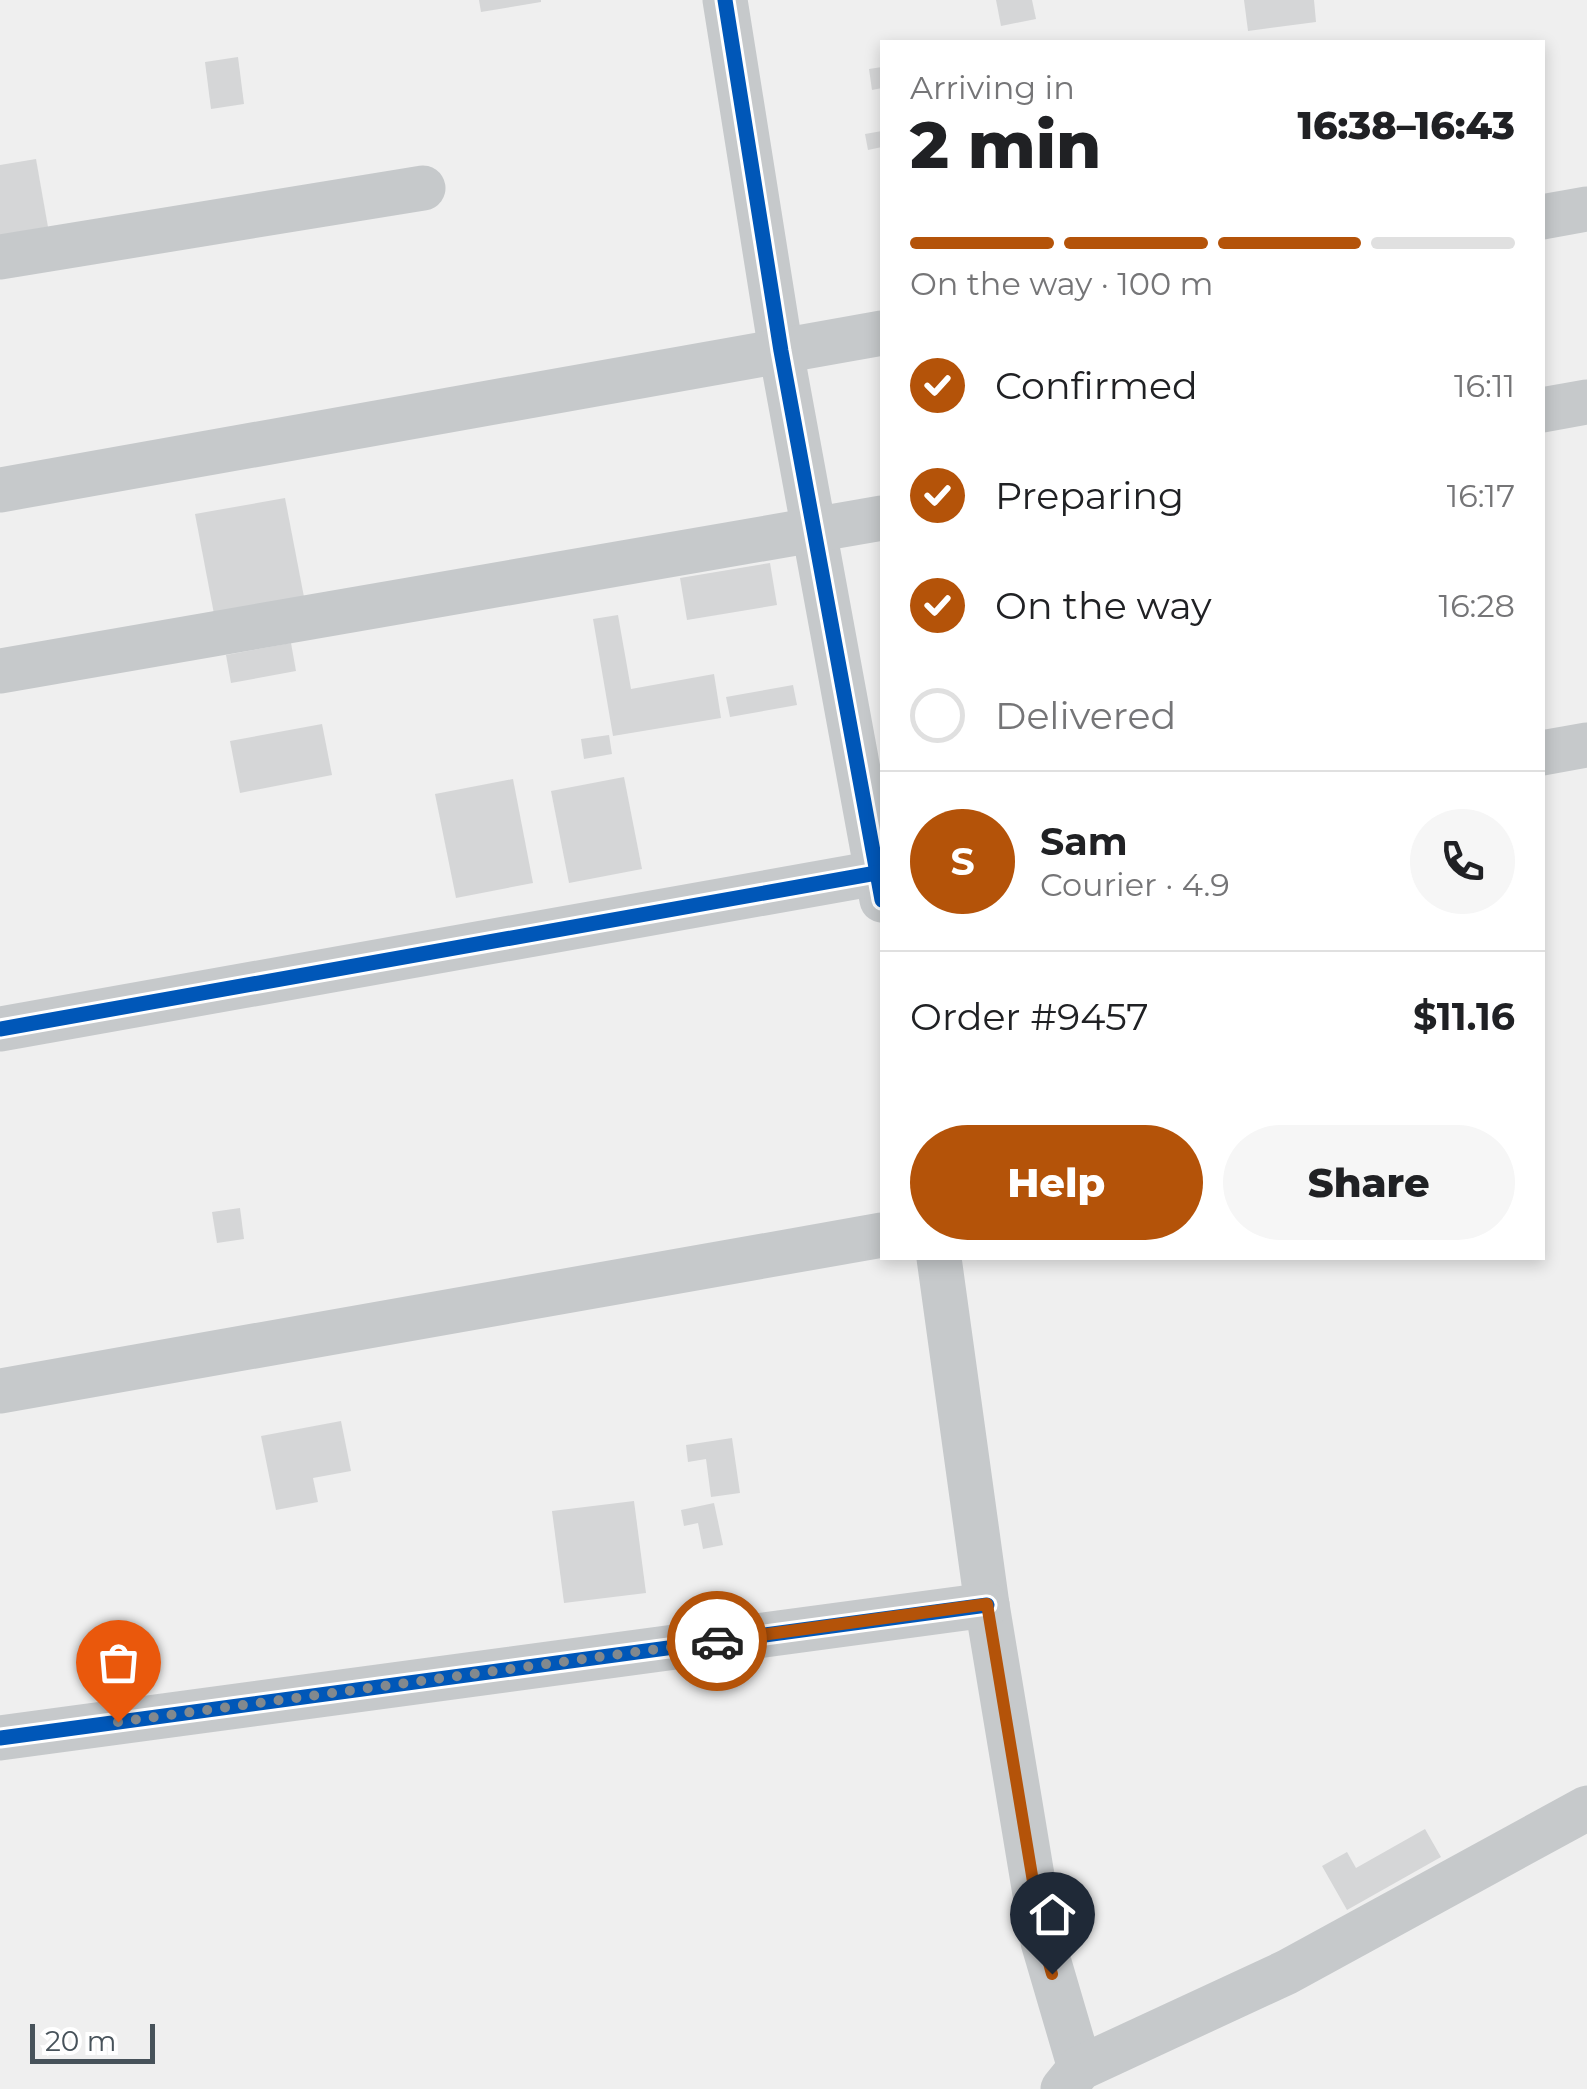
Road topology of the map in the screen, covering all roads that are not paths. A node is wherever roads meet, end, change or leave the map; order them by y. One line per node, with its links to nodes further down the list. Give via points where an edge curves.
1 (725, 0): 7 (street)
2 (423, 188): 5 (street)
3 (1587, 209): 4 (street)
4 (1545, 216)
5 (0, 257)
6 (880, 333): 7 (street)
7 (781, 351): 10 (street); 12 (street)
8 (1587, 402): 9 (street)
9 (1545, 409)
10 (0, 490)
11 (880, 518): 12 (street)
12 (814, 529): 13 (street); 16 (street)
13 (0, 670)
14 (1587, 745): 15 (street)
15 (1545, 752)
16 (880, 876)
17 (880, 881): 18 (street)
18 (0, 1029)
19 (880, 1235): 21 (street)
20 (939, 1260): 22 (street)
21 (0, 1391)
22 (987, 1604): 23 (street); 25 (street)
23 (0, 1738)
24 (1587, 1808): 25 (street, via 1287,1972)
25 (1072, 2079)

